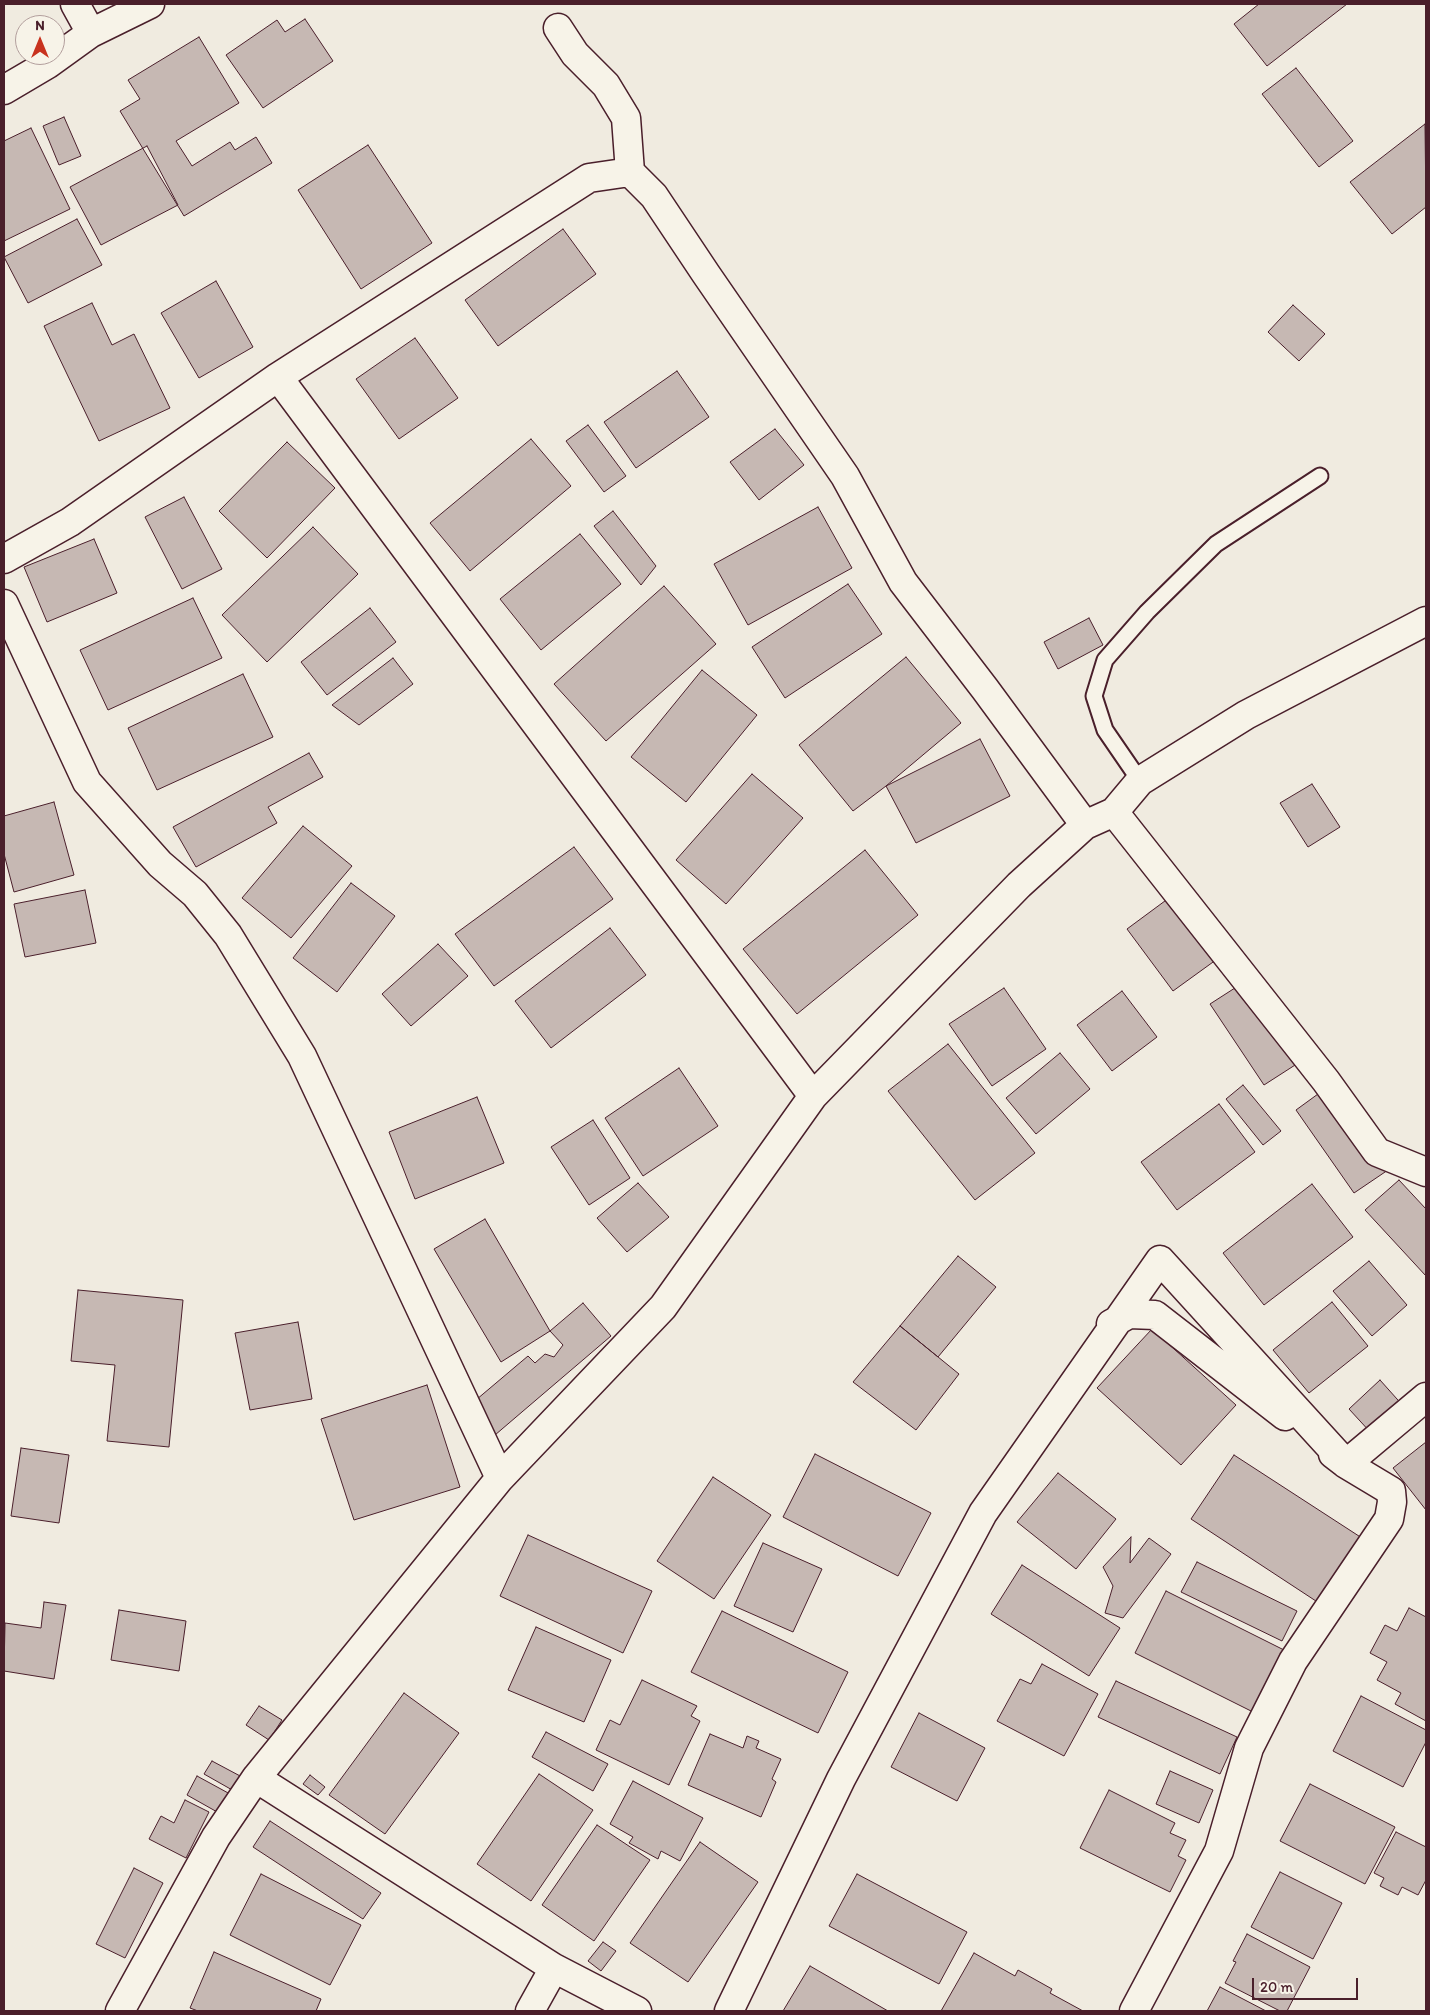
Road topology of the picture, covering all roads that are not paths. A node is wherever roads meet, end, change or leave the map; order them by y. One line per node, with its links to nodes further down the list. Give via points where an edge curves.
1 (75, 4): 4 (street)
2 (150, 4): 4 (street)
3 (558, 28): 6 (street, via 576,54 606,85 626,118)
4 (91, 33): 5 (street)
5 (4, 90)
6 (630, 172): 7 (street, via 589,178); 14 (street, via 654,196 845,476 903,582)
7 (278, 378): 9 (street, via 70,522); 15 (street)
8 (1320, 476): 12 (lane, via 1216,544 1147,612 1106,660 1094,696 1106,730)
9 (4, 559)
10 (4, 604): 19 (street, via 87,782 160,864 195,894 228,935 302,1056)
11 (1426, 621): 12 (street, via 1246,715)
12 (1140, 781): 13 (street)
13 (1114, 812): 14 (street); 16 (street, via 1326,1080 1377,1152)
14 (1086, 825): 15 (street, via 1019,884)
15 (813, 1096): 19 (street, via 663,1307)
16 (1426, 1172)
17 (1426, 1397): 18 (street)
18 (1346, 1464): 25 (street, via 1155,1315 1129,1314 1104,1327 1008,1455 912,1609); 25 (street, via 1160,1260 983,1513 841,1780); 26 (street, via 1390,1491 1389,1518 1293,1661 1249,1748 1219,1852)
19 (500, 1478): 20 (street)
20 (256, 1778): 21 (street); 22 (street, via 216,1837)
21 (554, 1968): 23 (street); 24 (street)
22 (120, 2011)
23 (530, 2011)
24 (637, 2011)
25 (728, 2011)
26 (1134, 2011)

